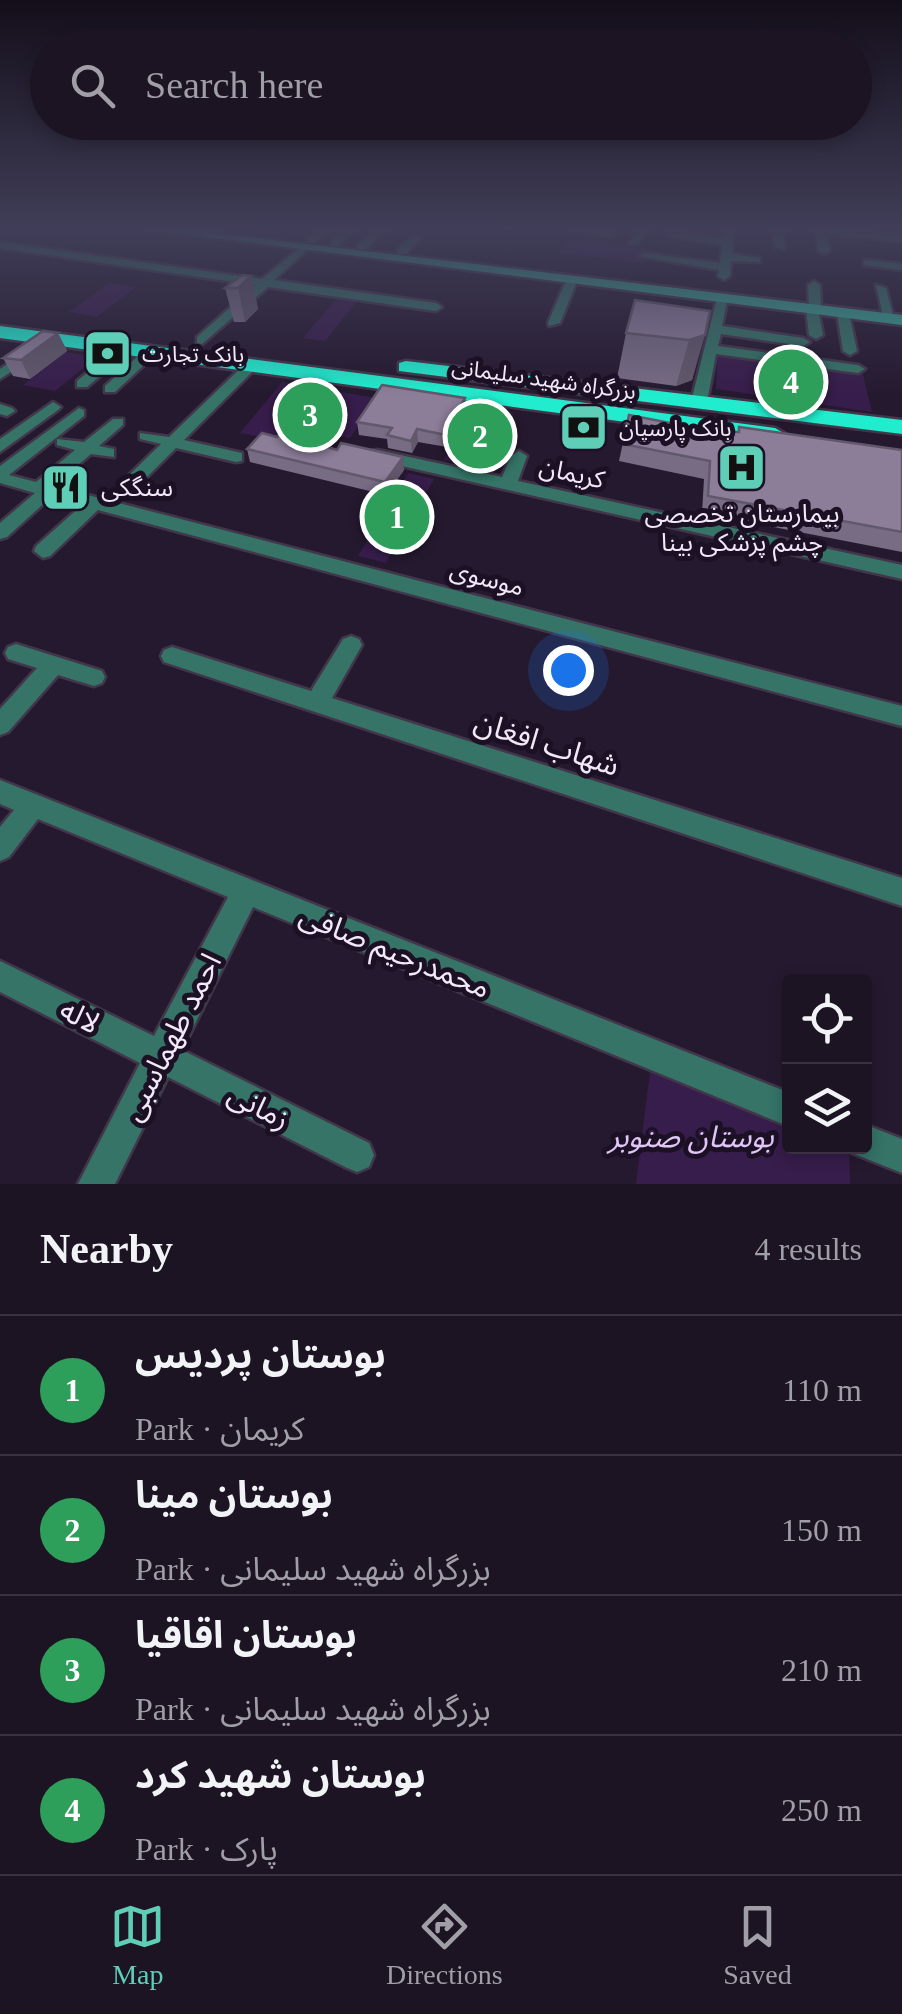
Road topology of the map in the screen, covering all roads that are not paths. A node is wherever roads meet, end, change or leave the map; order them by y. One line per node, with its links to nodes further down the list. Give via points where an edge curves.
1 (260, 285): 19 (street)
2 (286, 285): 10 (street)
3 (569, 285): 15 (street)
4 (617, 285): 9 (main road)
5 (649, 285): 9 (main road)
6 (723, 285): 9 (street)
7 (814, 285): 11 (street)
8 (880, 288): 14 (street)
9 (722, 295): 11 (main road); 16 (street)
10 (436, 307)
11 (814, 308): 12 (main road); 14 (main road); 16 (street, via 809,338)
12 (843, 313): 14 (main road); 23 (street)
13 (0, 315): 19 (highway, بزرگراه شهید سلیمانی)
14 (898, 318)
15 (554, 323)
16 (715, 329): 21 (street)
17 (0, 332): 18 (highway, بزرگراه شهید سلیمانی)
18 (53, 338): 20 (highway, بزرگراه شهید سلیمانی); 26 (street)
19 (202, 340): 24 (highway, بزرگراه شهید سلیمانی)
20 (126, 348): 22 (highway, بزرگراه شهید سلیمانی); 28 (street)
21 (711, 349): 25 (street); 30 (street)
22 (152, 351): 24 (highway, بزرگراه شهید سلیمانی); 29 (street)
23 (850, 351)
24 (264, 359): 27 (highway, بزرگراه شهید سلیمانی); 37 (street)
25 (858, 369)
26 (0, 375)
27 (455, 382): 30 (highway); 41 (highway, بزرگراه شهید سلیمانی)
28 (82, 384)
29 (110, 389)
30 (700, 402): 34 (highway)
31 (53, 408): 38 (street)
32 (79, 413): 45 (street)
33 (118, 422): 39 (street)
34 (902, 427)
35 (146, 436): 37 (street)
36 (63, 442): 39 (street)
37 (172, 442): 44 (street); 46 (street)
38 (0, 447)
39 (87, 448): 42 (street); 48 (street)
40 (349, 448): 47 (street, کریمان)
41 (902, 451)
42 (108, 453)
43 (519, 456): 47 (street)
44 (236, 457)
45 (0, 476): 48 (street, موسوی)
46 (133, 481)
47 (508, 484): 52 (street, کریمان)
48 (44, 489): 49 (street, موسوی); 50 (street)
49 (94, 503): 51 (street); 59 (street, موسوی)
50 (0, 533)
51 (43, 550)
52 (902, 572)
53 (351, 645): 58 (street)
54 (16, 653): 56 (street)
55 (172, 656): 58 (street, شهاب افغان)
56 (54, 665): 57 (street); 60 (street)
57 (94, 678)
58 (316, 702): 65 (street, شهاب افغان)
59 (902, 716)
60 (0, 725)
61 (0, 792): 62 (street, محمدرحیم صافی)
62 (34, 805): 63 (street); 64 (street, محمدرحیم صافی)
63 (0, 848)
64 (246, 891): 67 (street, احمد طهماسبی); 68 (street, محمدرحیم صافی)
65 (902, 892)
66 (0, 976): 67 (street, لاله)
67 (161, 1057): 70 (street, زمانی); 72 (street, احمد طهماسبی)
68 (782, 1107)
69 (872, 1143): 71 (street)
70 (357, 1155)
71 (902, 1156)
72 (96, 1184)

